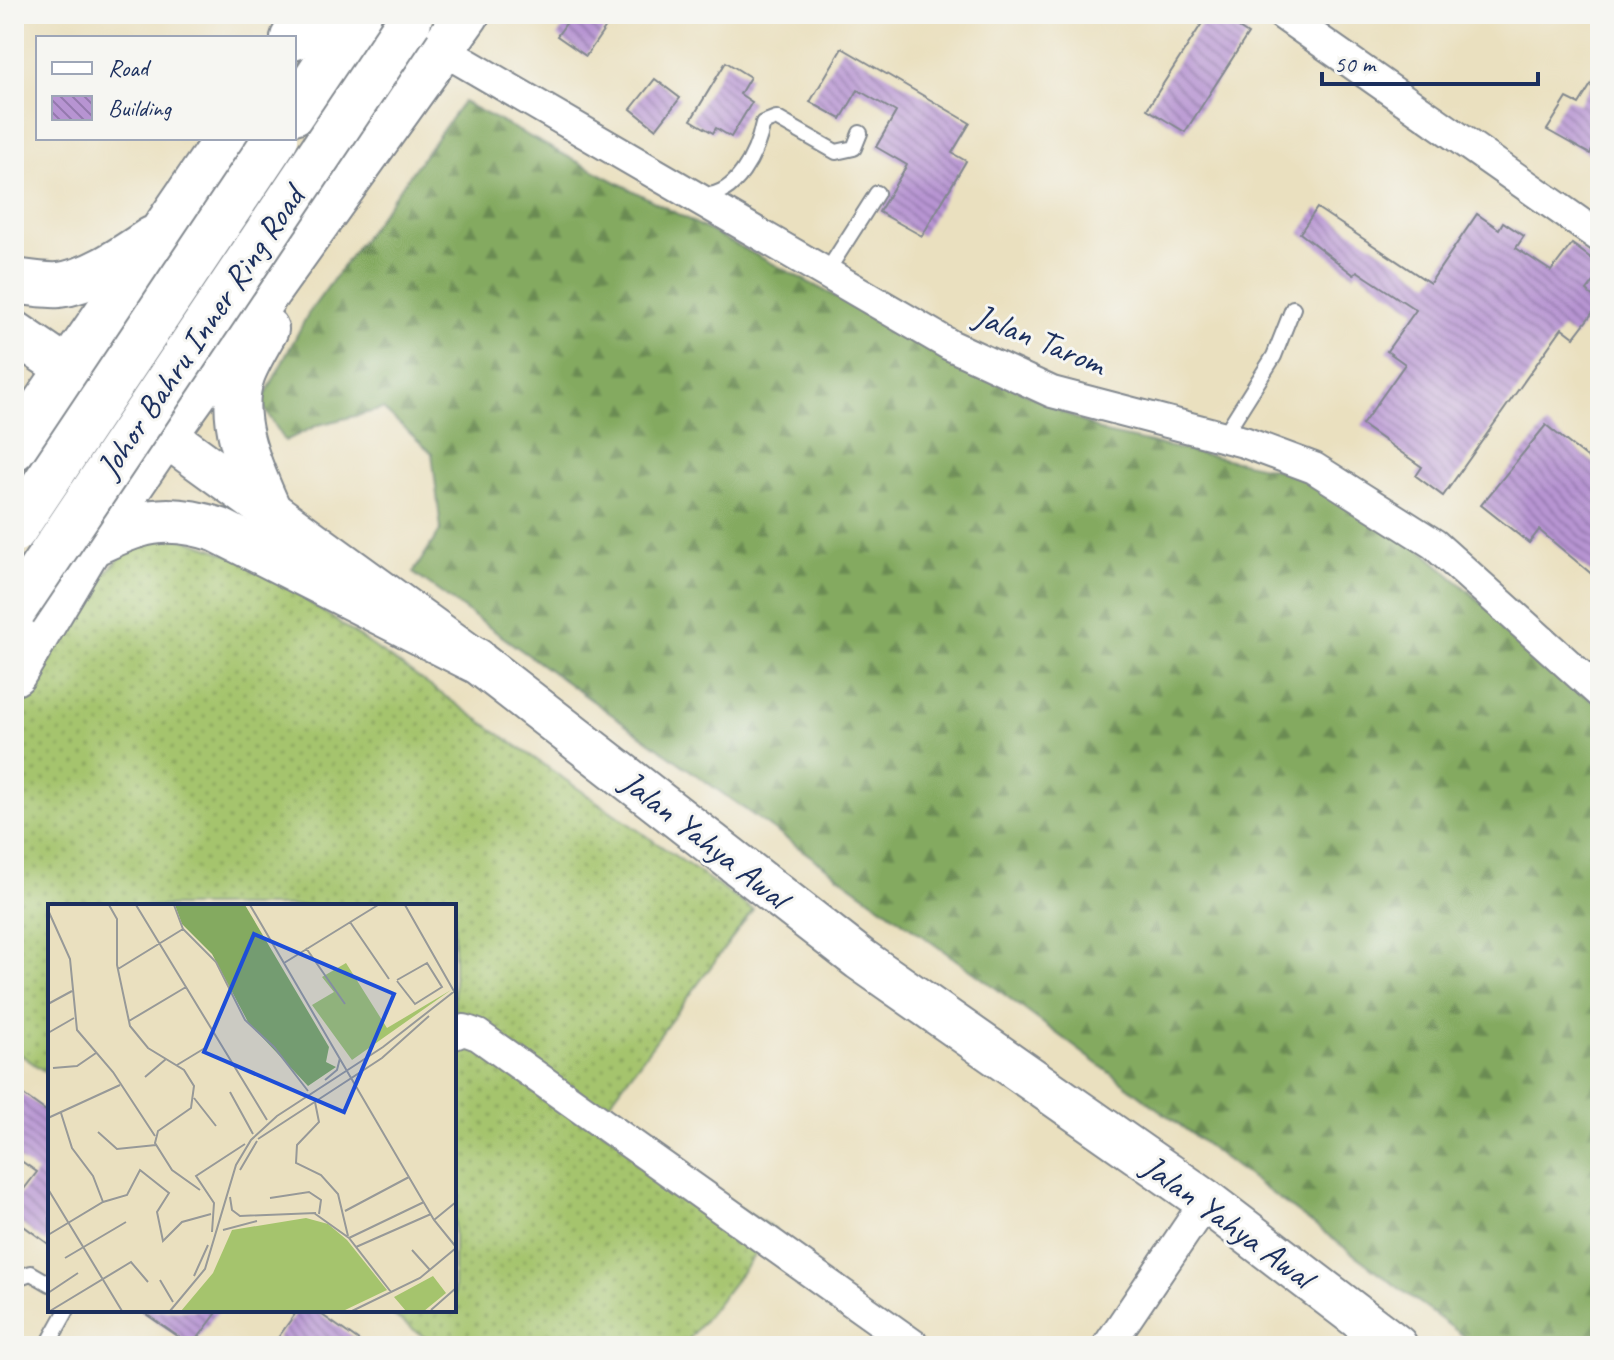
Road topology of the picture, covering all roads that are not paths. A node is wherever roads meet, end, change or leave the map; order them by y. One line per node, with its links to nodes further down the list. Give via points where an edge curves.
1 (309, 14): 6 (main road)
2 (359, 14): 8 (main road)
3 (467, 14): 7 (main road)
4 (1282, 14): 16 (street)
5 (411, 17): 30 (main road, Johor Bahru Inner Ring Road, bridge)
6 (294, 36)
7 (443, 50): 13 (street, Jalan Tarom); 14 (main road)
8 (296, 109)
9 (860, 133): 13 (lane, via 854,148 836,152 776,118 763,123 742,173 725,191)
10 (226, 140): 15 (main road)
11 (275, 140): 28 (main road, Johor Bahru Inner Ring Road, bridge)
12 (877, 193): 17 (lane)
13 (691, 194): 17 (street, Jalan Tarom)
14 (317, 227): 22 (main road); 27 (main road, via 242,375 242,437)
15 (166, 230): 18 (main road, via 78,280 59,285); 19 (main road)
16 (1600, 237)
17 (831, 264): 24 (street, Jalan Tarom, via 950,345 1052,392)
18 (14, 281)
19 (126, 287): 22 (main road, via 124,313 131,328 148,346 167,355 210,353); 23 (main road)
20 (1293, 308): 24 (lane, via 1274,356)
21 (14, 332): 23 (main road, Jalan Yahya Awal)
22 (237, 337): 25 (main road)
23 (67, 370): 25 (main road, Jalan Yahya Awal); 26 (main road)
24 (1231, 426): 33 (street, Jalan Tarom, via 1314,468 1434,544)
25 (165, 435): 27 (main road, Jalan Yahya Awal); 29 (main road)
26 (14, 448)
27 (269, 511): 31 (main road, Jalan Yahya Awal)
28 (14, 530)
29 (90, 545): 31 (main road, via 125,528 187,520 218,530); 32 (main road)
30 (14, 610)
31 (475, 660): 35 (main road, Jalan Yahya Awal, via 860,959)
32 (14, 673)
33 (1600, 693)
34 (456, 1033): 40 (street, via 478,1035)
35 (1206, 1201): 41 (street); 42 (main road, Jalan Yahya Awal)
36 (14, 1279): 37 (lane, via 31,1273)
37 (48, 1283)
38 (66, 1312): 39 (lane)
39 (47, 1346)
40 (915, 1346)
41 (1108, 1346)
42 (1396, 1346)

